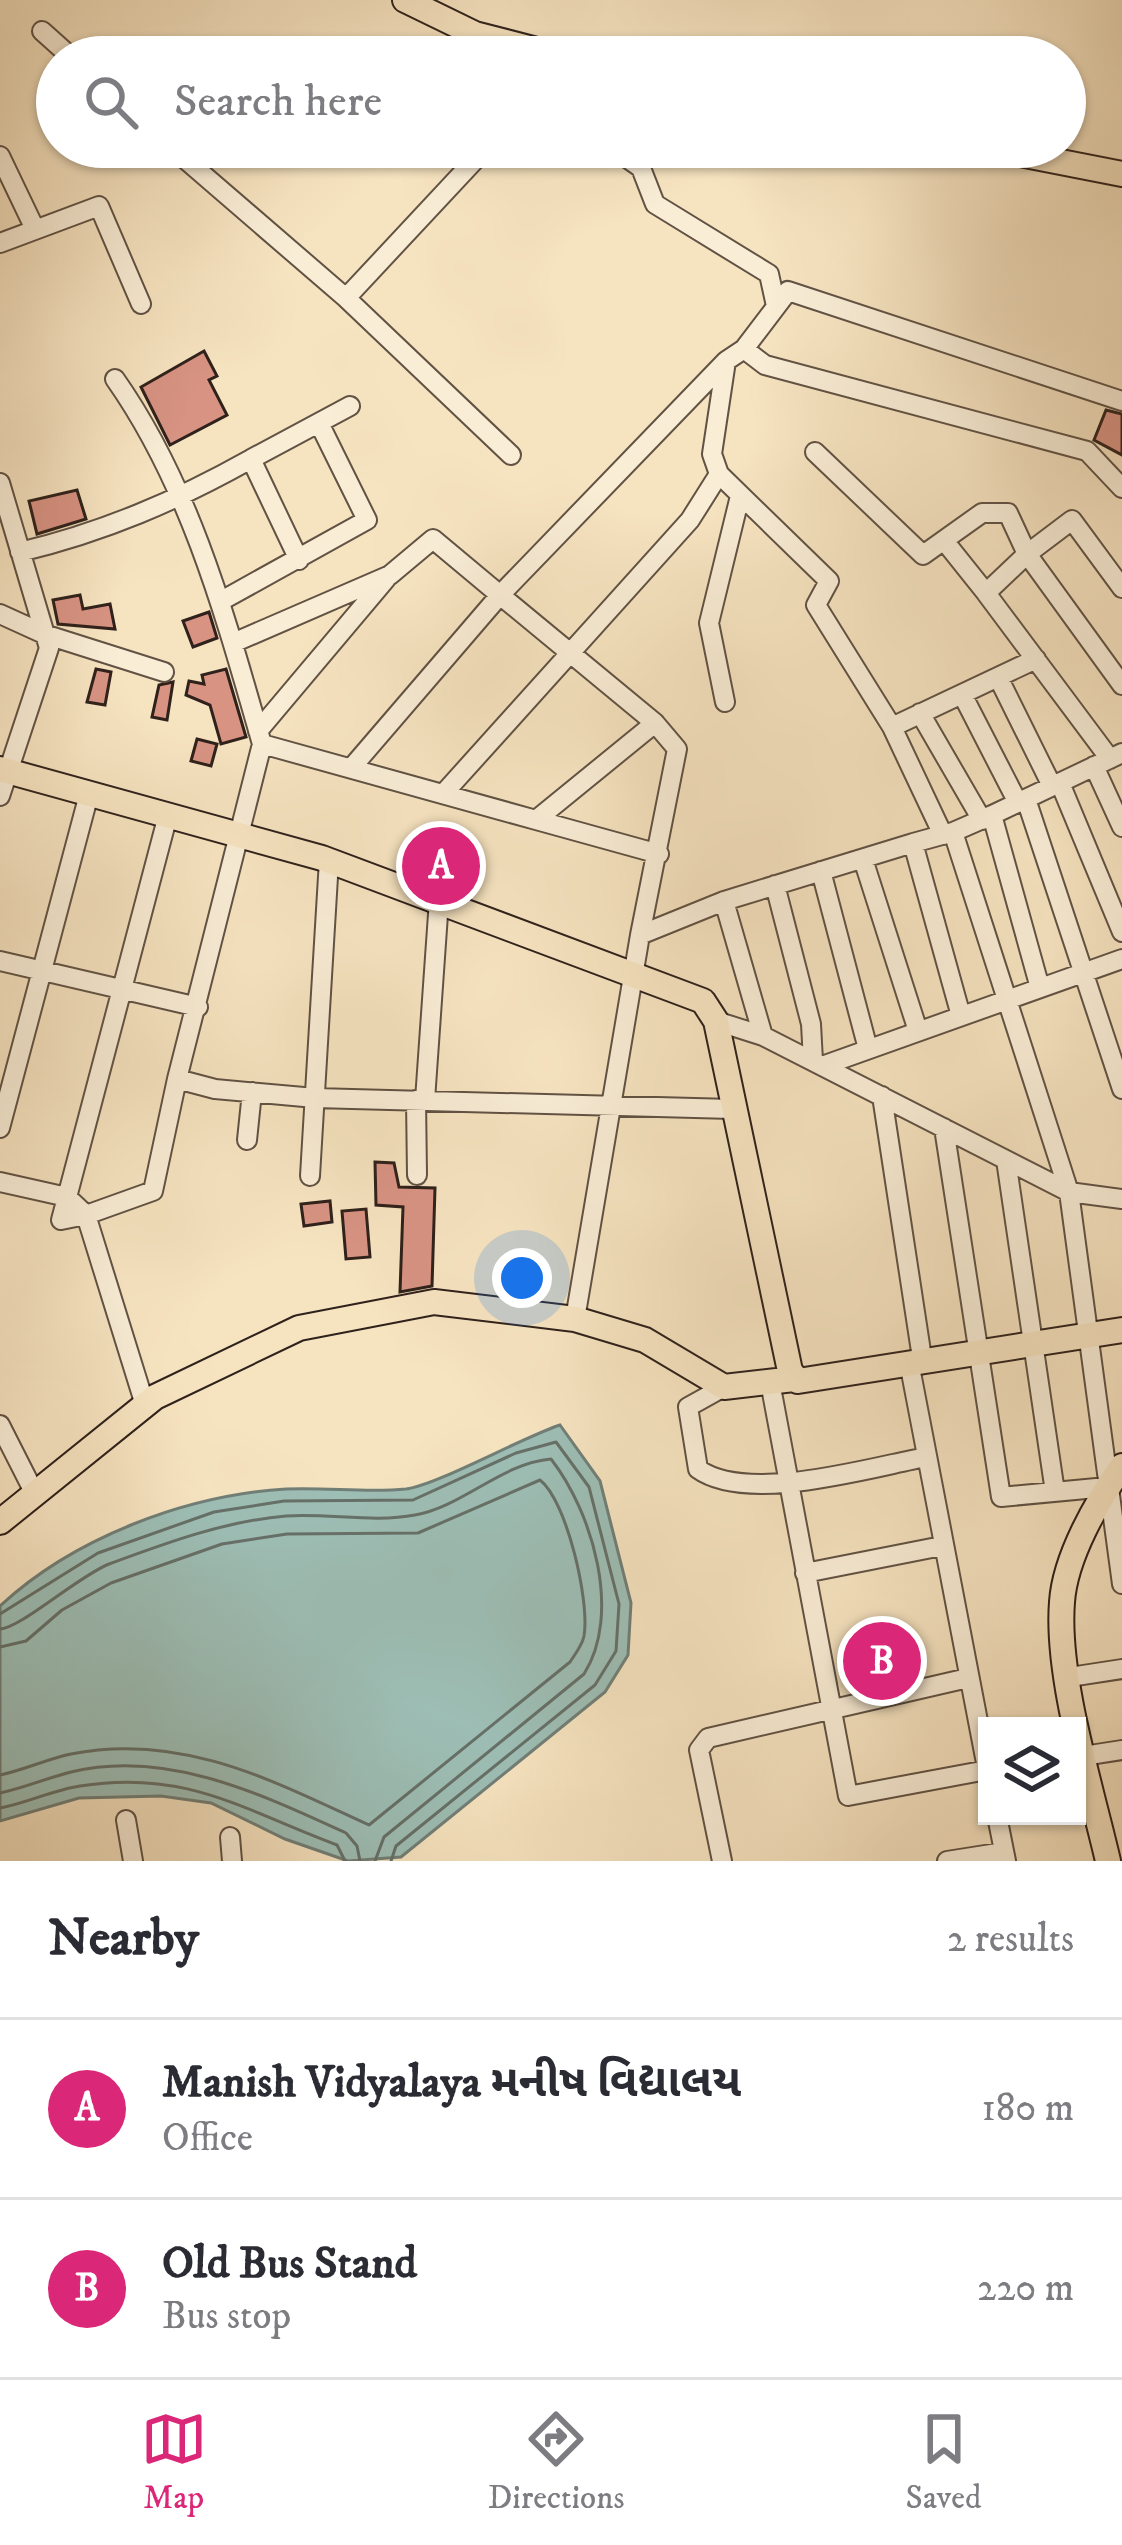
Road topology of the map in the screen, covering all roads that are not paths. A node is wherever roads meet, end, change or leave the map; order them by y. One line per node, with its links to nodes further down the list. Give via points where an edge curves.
1 (405, 0): 4 (main road)
2 (42, 31): 3 (street)
3 (48, 36)
4 (483, 36)
5 (0, 156): 11 (street)
6 (1086, 167): 10 (main road)
7 (195, 168): 13 (street)
8 (467, 168): 13 (street)
9 (641, 168): 15 (street, via 655,204 769,274)
10 (1122, 174)
11 (34, 227): 12 (street); 14 (street, via 99,206)
12 (0, 243)
13 (346, 298): 23 (street)
14 (141, 304)
15 (776, 306): 16 (street); 19 (street, via 788,291)
16 (744, 349): 17 (street); 27 (street, via 765,365 1087,451)
17 (726, 361): 25 (street, via 712,454); 37 (street)
18 (115, 379): 29 (street)
19 (1122, 401)
20 (350, 406): 21 (street)
21 (319, 422): 24 (street); 33 (street, via 367,520)
22 (814, 452): 30 (street, via 923,555)
23 (511, 455)
24 (251, 459): 29 (street); 33 (street)
25 (719, 474): 28 (street); 42 (street, via 690,520)
26 (0, 483): 31 (street)
27 (1122, 488)
28 (740, 496): 48 (street, via 709,623); 51 (street, via 829,581 816,605)
29 (178, 500): 31 (street); 38 (street)
30 (946, 543): 32 (street, via 998,509 1008,512); 36 (street)
31 (20, 553): 40 (street)
32 (1027, 554): 35 (street, via 1072,520); 36 (street); 46 (street)
33 (299, 560): 38 (street)
34 (389, 575): 37 (street, via 433,539); 41 (street); 52 (street)
35 (1122, 588)
36 (986, 593): 43 (street)
37 (500, 595): 42 (street); 54 (street)
38 (221, 601): 41 (street)
39 (0, 614): 40 (street)
40 (44, 634): 44 (street); 55 (street, via 49,648)
41 (233, 644): 52 (street)
42 (570, 653): 50 (street); 57 (street)
43 (1036, 659): 45 (street); 53 (street)
44 (164, 672)
45 (998, 676): 47 (street); 56 (street)
46 (1122, 685)
47 (962, 694): 49 (street); 59 (street)
48 (725, 702)
49 (920, 713): 51 (street); 61 (street)
50 (655, 723): 62 (street); 67 (street, via 677,749)
51 (892, 727): 64 (street)
52 (260, 737): 54 (street); 65 (street)
53 (1109, 760): 56 (street); 63 (street)
54 (352, 766): 57 (street)
55 (2, 779): 58 (main road)
56 (1056, 785): 59 (street); 74 (street)
57 (444, 793): 62 (street)
58 (89, 794): 60 (main road); 79 (street)
59 (1022, 801): 61 (street); 80 (street)
60 (168, 815): 65 (main road); 82 (street)
61 (987, 817): 64 (street); 81 (street)
62 (536, 820): 67 (street)
63 (1122, 827)
64 (948, 834): 66 (street); 83 (street)
65 (238, 835): 69 (main road); 84 (street)
66 (913, 843): 68 (street); 85 (street)
67 (659, 854): 75 (street)
68 (862, 859): 70 (street); 87 (street)
69 (329, 860): 72 (main road); 95 (street)
70 (821, 871): 71 (street); 89 (street)
71 (775, 885): 73 (street); 90 (street)
72 (439, 900): 78 (main road); 96 (street)
73 (724, 901): 75 (street); 88 (street)
74 (1122, 932)
75 (640, 934): 78 (street)
76 (1122, 958): 80 (street)
77 (0, 962): 79 (street)
78 (634, 970): 86 (main road, via 703,1000); 97 (street)
79 (41, 972): 82 (street); 99 (street)
80 (1084, 972): 81 (street); 92 (street)
81 (1040, 988): 83 (street)
82 (119, 991): 84 (street); 107 (street)
83 (1005, 1000): 85 (street); 106 (street)
84 (197, 1007): 91 (street)
85 (961, 1016): 87 (street)
86 (716, 1021): 88 (street); 98 (main road)
87 (919, 1031): 89 (street)
88 (763, 1036): 90 (street)
89 (868, 1049): 90 (street)
90 (818, 1064): 94 (street)
91 (177, 1079): 93 (street); 109 (street, via 153,1191)
92 (1122, 1089)
93 (252, 1092): 95 (street); 101 (street)
94 (882, 1096): 100 (street); 115 (street)
95 (315, 1098): 96 (street); 104 (street)
96 (420, 1100): 97 (street); 103 (street)
97 (611, 1104): 98 (street); 110 (street)
98 (732, 1109): 116 (main road)
99 (0, 1128)
100 (944, 1128): 102 (street); 114 (street)
101 (247, 1140)
102 (1006, 1160): 106 (street); 113 (street)
103 (417, 1175)
104 (310, 1176)
105 (0, 1182): 107 (street)
106 (1069, 1192): 108 (street); 112 (street)
107 (67, 1197): 109 (street, via 61,1220)
108 (1122, 1199)
109 (86, 1215): 118 (street)
110 (575, 1319): 117 (main road, via 645,1340); 118 (main road, via 434,1302 299,1328)
111 (1122, 1330): 112 (main road)
112 (1088, 1334): 113 (main road); 125 (street)
113 (1035, 1342): 114 (main road); 123 (street)
114 (974, 1351): 115 (main road); 123 (street, via 1001,1498)
115 (916, 1360): 116 (main road); 120 (street)
116 (782, 1381): 117 (main road); 122 (street)
117 (724, 1387): 122 (street, via 688,1408 698,1469 712,1479)
118 (145, 1406): 124 (main road)
119 (0, 1425): 124 (street)
120 (926, 1457): 122 (street); 127 (street)
121 (1122, 1466): 125 (main road)
122 (789, 1483): 128 (street)
123 (1054, 1492): 125 (street)
124 (35, 1494): 126 (main road)
125 (1113, 1497): 129 (street); 131 (main road, via 1061,1599)
126 (0, 1522)
127 (942, 1546): 128 (street); 132 (street)
128 (806, 1573): 133 (street)
129 (1122, 1584)
130 (1122, 1669): 131 (street)
131 (1070, 1677): 134 (main road)
132 (968, 1678): 133 (street); 135 (street)
133 (830, 1708): 138 (street, via 848,1796); 146 (street, via 707,1738 699,1750)
134 (1075, 1717)
135 (978, 1726)
136 (1122, 1750): 137 (street)
137 (1086, 1756)
138 (978, 1771)
139 (1086, 1779): 148 (main road)
140 (126, 1820): 144 (street)
141 (999, 1825): 143 (street)
142 (230, 1838): 145 (street)
143 (1005, 1856): 147 (street)
144 (133, 1861)
145 (232, 1861)
146 (722, 1861)
147 (947, 1861)
148 (1108, 1861)

